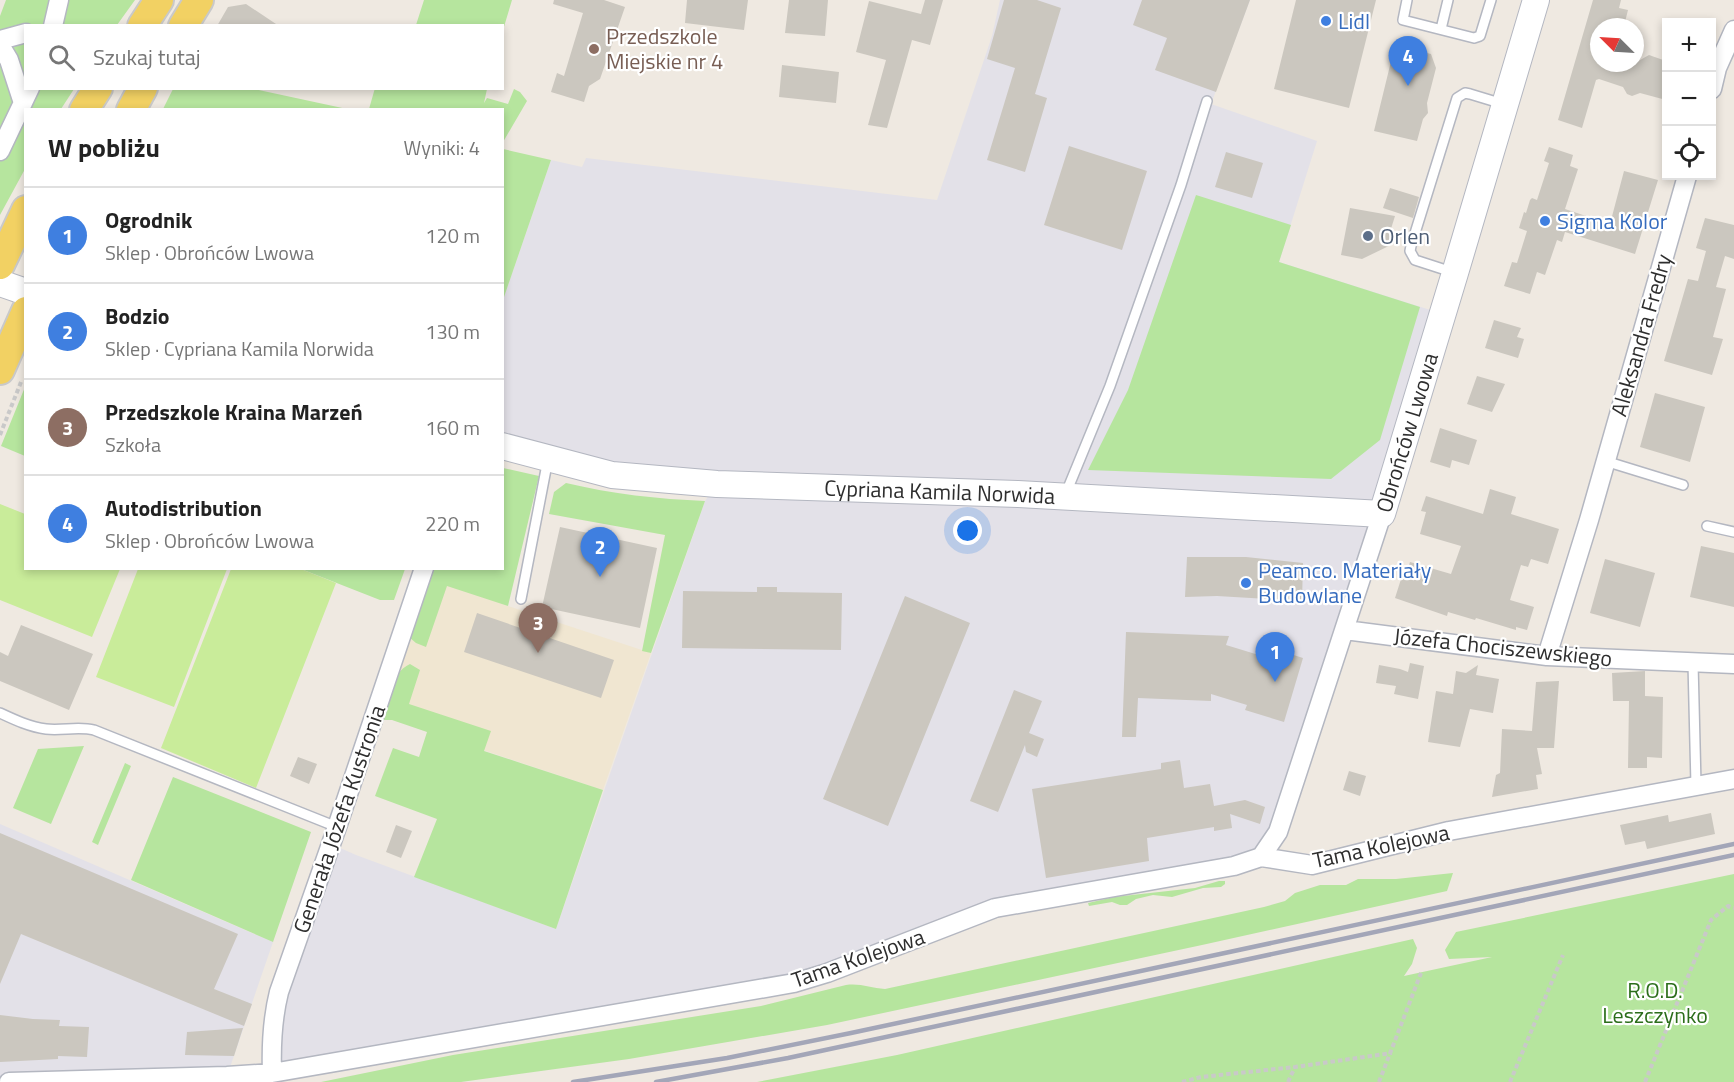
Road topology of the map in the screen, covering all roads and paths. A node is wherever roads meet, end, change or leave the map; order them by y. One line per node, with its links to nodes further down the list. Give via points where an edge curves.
1 (59, 0): 8 (street)
2 (159, 0): 9 (main road)
3 (199, 0): 10 (main road)
4 (1407, 0): 11 (lane, via 1403,20)
5 (1448, 0): 11 (lane)
6 (1491, 0): 11 (lane, via 1480,36 1474,38)
7 (1536, 0): 21 (street, Obrońców Lwowa)
8 (50, 24)
9 (143, 24)
10 (184, 24)
11 (1441, 29)
12 (1734, 30): 16 (street)
13 (24, 34): 14 (street)
14 (0, 40)
15 (0, 45): 19 (street)
16 (1716, 72)
17 (97, 90): 22 (main road)
18 (142, 90): 23 (main road)
19 (26, 96): 24 (street)
20 (1207, 101): 39 (lane, via 1110,386)
21 (1505, 105): 28 (street, Obrońców Lwowa); 28 (lane, via 1465,93 1457,98 1411,246 1415,260)
22 (85, 108)
23 (132, 108)
24 (0, 151)
25 (1686, 180): 37 (street, Aleksandra Fredry)
26 (24, 214): 27 (main road)
27 (0, 265)
28 (1455, 273): 40 (street, Obrońców Lwowa)
29 (0, 283): 30 (street)
30 (24, 291)
31 (24, 316): 32 (main road)
32 (0, 370)
33 (24, 376): 34 (path)
34 (0, 435)
35 (504, 447): 36 (street, Cypriana Kamila Norwida)
36 (548, 459): 39 (street, Cypriana Kamila Norwida, via 612,475 717,484); 44 (lane)
37 (1605, 460): 38 (lane); 46 (street, Aleksandra Fredry)
38 (1683, 485)
39 (1064, 497): 40 (street, Cypriana Kamila Norwida)
40 (1382, 514): 45 (street, Obrońców Lwowa)
41 (1707, 526): 42 (lane)
42 (1734, 532)
43 (423, 570): 52 (street, Generała Józefa Kustronia)
44 (521, 599)
45 (1345, 630): 46 (street, Józefa Chociszewskiego); 53 (street, Obrońców Lwowa, via 1278,832)
46 (1547, 656): 47 (street, Józefa Chociszewskiego)
47 (1693, 663): 48 (street, Józefa Chociszewskiego); 51 (lane)
48 (1734, 664)
49 (0, 713): 52 (lane, via 45,729 94,730)
50 (1734, 779): 51 (street, Tama Kolejowa)
51 (1696, 785): 53 (street, Tama Kolejowa, via 1449,831 1312,865)
52 (337, 828): 59 (street, Generała Józefa Kustronia, via 276,1004 271,1035)
53 (1261, 857): 59 (street, Tama Kolejowa, via 1234,866 995,908 794,983)
54 (1734, 906): 66 (path, via 1728,906 1711,920)
55 (1563, 955): 65 (path)
56 (1421, 973): 57 (path)
57 (1392, 1053): 58 (path); 64 (path)
58 (1295, 1067): 60 (path); 63 (path)
59 (272, 1073): 61 (street, Tama Kolejowa)
60 (1200, 1080): 62 (path)
61 (9, 1082)
62 (1182, 1082)
63 (1288, 1082)
64 (1379, 1082)
65 (1510, 1082)
66 (1645, 1082)

